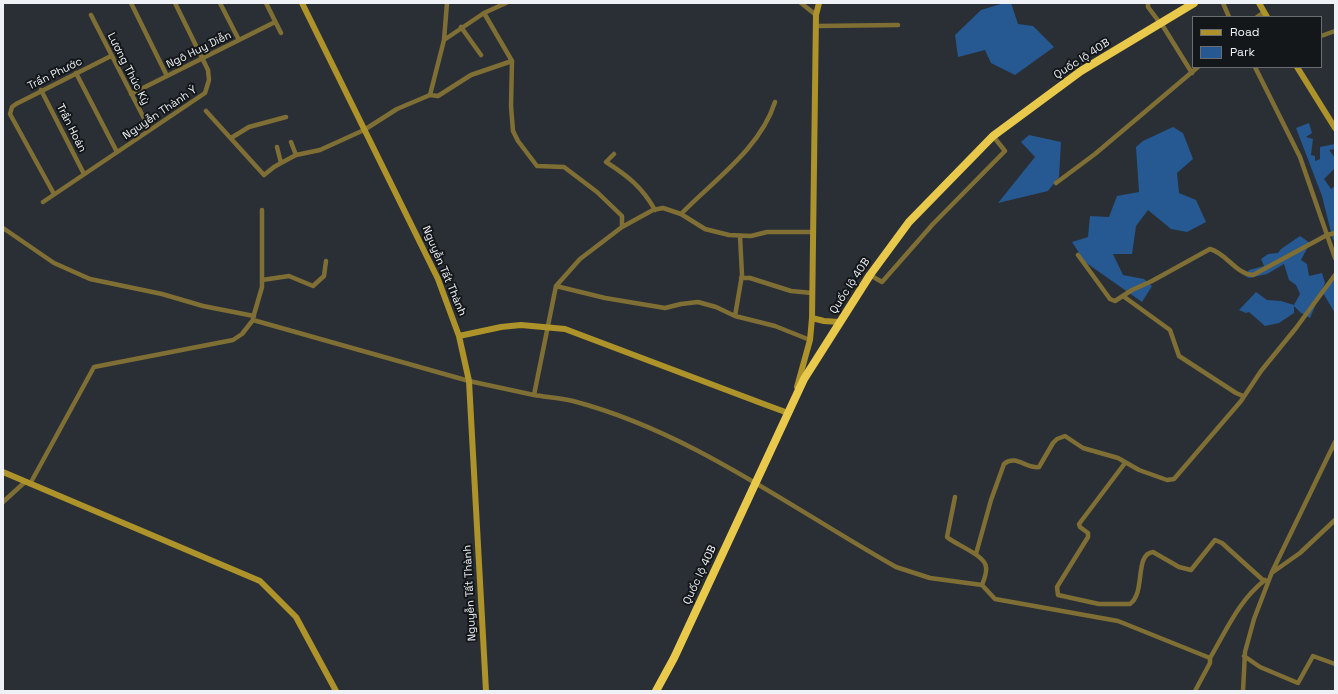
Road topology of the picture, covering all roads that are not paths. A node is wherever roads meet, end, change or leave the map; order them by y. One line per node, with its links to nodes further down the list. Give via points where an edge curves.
1 (131, 3): 38 (street)
2 (175, 3): 31 (street, Nguyễn Thành Ý)
3 (220, 3): 27 (street)
4 (266, 3): 19 (street)
5 (302, 3): 47 (main road, Nguyễn Tất Thành)
6 (447, 3): 28 (street)
7 (506, 3): 14 (street)
8 (801, 3): 17 (street)
9 (819, 3): 17 (main road)
10 (1148, 3): 20 (street)
11 (1194, 3): 20 (highway, Quốc lộ 40B)
12 (1223, 3): 18 (street)
13 (1259, 3): 15 (main road)
14 (484, 13): 23 (street); 32 (street)
15 (1266, 14)
16 (91, 15): 29 (street, Lương Thúc Kỳ)
17 (816, 15): 21 (main road)
18 (1229, 16)
19 (276, 22): 25 (street); 27 (street, Ngô Huy Diễn)
20 (1160, 23): 37 (street); 48 (highway, Quốc lộ 40B, via 1081,71)
21 (817, 26): 22 (street); 65 (main road)
22 (898, 26)
23 (462, 27): 28 (street); 30 (street)
24 (1335, 31): 26 (street)
25 (281, 33)
26 (1322, 36)
27 (239, 40): 31 (street, Ngô Huy Diễn)
28 (444, 40): 41 (street)
29 (111, 56): 36 (street, Trần Phước); 40 (street, Lương Thúc Kỳ)
30 (481, 56)
31 (204, 58): 38 (street, Ngô Huy Diễn); 46 (street, Nguyễn Thành Ý, via 209,76 209,85 205,93)
32 (512, 62): 41 (street, via 471,75 438,96); 63 (street, via 512,119 518,141 537,166 564,167 577,176 622,216)
33 (1197, 68): 37 (street)
34 (1256, 68): 67 (street, via 1300,157)
35 (1298, 68): 45 (main road)
36 (76, 73): 39 (street, Trần Phước); 52 (street)
37 (1192, 73): 57 (street)
38 (167, 76): 40 (street, Ngô Huy Diễn)
39 (41, 90): 56 (street, Trần Hoán); 58 (street, Trần Phước, via 16,104 10,110 10,114)
40 (131, 94): 46 (street, Lương Thúc Kỳ)
41 (430, 95): 47 (street, via 396,109)
42 (775, 102): 62 (street, via 769,119 759,134 717,180)
43 (206, 111): 49 (street)
44 (286, 117): 49 (street, via 249,126)
45 (1335, 128)
46 (150, 130): 52 (street, Nguyễn Thành Ý)
47 (364, 130): 54 (street, via 320,150); 84 (main road, Nguyễn Tất Thành, via 427,252 446,296)
48 (993, 136): 72 (highway, Quốc lộ 40B, via 909,222); 72 (street, via 1005,151 933,224 882,282)
49 (232, 138): 55 (street, via 264,175)
50 (291, 142): 54 (street)
51 (277, 147): 55 (street)
52 (117, 152): 56 (street, Nguyễn Thành Ý)
53 (614, 154): 61 (street, via 606,162 635,182)
54 (296, 155): 55 (street)
55 (282, 163)
56 (84, 174): 58 (street, Nguyễn Thành Ý)
57 (1056, 183)
58 (54, 194): 59 (street, Nguyễn Thành Ý)
59 (43, 202)
60 (262, 210): 75 (street)
61 (655, 210): 62 (street, via 663,208); 63 (street)
62 (681, 214): 68 (street, via 704,229)
63 (622, 227): 76 (street, via 580,259)
64 (3, 228): 80 (street, via 50,260 83,277)
65 (812, 232): 68 (street, via 767,232); 77 (main road)
66 (1335, 233): 67 (street)
67 (1327, 235): 70 (street); 78 (street, via 1253,275 1243,272 1218,252 1210,249)
68 (740, 236): 74 (street)
69 (1078, 256): 78 (street, via 1110,299 1115,301)
70 (1335, 258)
71 (326, 261): 75 (street, via 324,276 313,286 289,276)
72 (870, 275): 82 (highway, Quốc lộ 40B)
73 (1335, 275): 88 (street)
74 (741, 278): 77 (street, via 750,278 791,291); 79 (street)
75 (262, 280): 80 (street, via 260,299)
76 (556, 286): 79 (street, via 605,298 665,308 698,302); 83 (street)
77 (812, 293): 81 (main road)
78 (1123, 296): 88 (street, via 1170,330 1179,356)
79 (735, 316): 85 (street, via 775,326)
80 (253, 318): 86 (street); 93 (street, via 242,334 233,340 94,367)
81 (812, 318): 82 (main road); 85 (main road)
82 (839, 322): 89 (highway, Quốc lộ 40B, via 804,379)
83 (546, 327): 84 (main road, via 501,327); 87 (street); 89 (main road, via 564,329 590,337)
84 (459, 336): 86 (main road, Nguyễn Tất Thành)
85 (810, 340): 89 (main road)
86 (469, 381): 87 (street); 106 (main road, Nguyễn Tất Thành)
87 (534, 395): 94 (street, via 571,400 646,426 688,445)
88 (1243, 396): 91 (street, via 1234,410 1174,479 1167,480)
89 (788, 413): 94 (highway, Quốc lộ 40B)
90 (1335, 442): 99 (street)
91 (1125, 463): 98 (street, via 1118,458 1083,448 1065,436 1053,443 1039,467 1012,460 1006,462 997,483); 100 (street, via 1079,524 1088,533 1088,537 1057,586 1058,595 1099,604 1130,604 1139,591 1142,562 1149,553 1154,552 1179,567 1191,570 1216,540)
92 (3, 472): 93 (main road)
93 (28, 483): 96 (street); 105 (main road, via 260,581 296,617)
94 (755, 483): 101 (street, via 896,567 930,578); 107 (highway, Quốc lộ 40B, via 674,658)
95 (955, 497): 98 (street, via 947,537)
96 (3, 502)
97 (1335, 520): 99 (street, via 1300,553)
98 (976, 554): 101 (street, via 986,566)
99 (1271, 574): 100 (street); 102 (street)
100 (1264, 581): 103 (street, via 1251,592 1240,607)
101 (982, 586): 103 (street, via 995,599 1118,621)
102 (1244, 656): 104 (street, via 1260,667 1298,683 1313,656); 109 (street)
103 (1210, 658): 108 (street, via 1210,663)
104 (1335, 664)
105 (336, 691)
106 (486, 691)
107 (656, 691)
108 (1195, 691)
109 (1243, 691)

